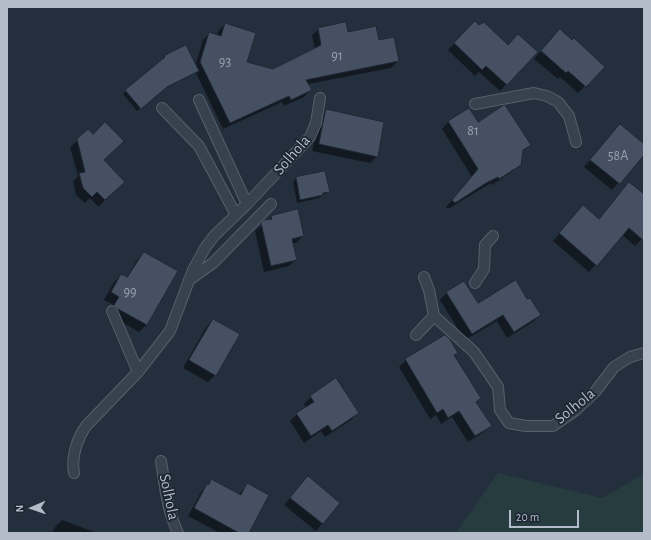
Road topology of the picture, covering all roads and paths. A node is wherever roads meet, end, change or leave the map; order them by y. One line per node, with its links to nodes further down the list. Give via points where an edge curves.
1 (320, 98): 6 (lane, Solhola, via 316,123 310,137)
2 (199, 100): 6 (lane)
3 (475, 104): 5 (lane, via 534,93 547,96 558,102 569,116)
4 (162, 108): 8 (lane, via 199,146)
5 (576, 142)
6 (247, 204): 8 (lane, Solhola)
7 (271, 204): 11 (lane, via 213,263)
8 (236, 215): 11 (lane, Solhola, via 205,248)
9 (492, 236): 12 (lane, via 485,245 484,269)
10 (424, 277): 14 (lane)
11 (189, 280): 17 (lane, Solhola, via 170,332)
12 (475, 283)
13 (112, 311): 17 (lane)
14 (434, 316): 15 (lane); 16 (lane, Solhola, via 474,352 498,387 500,410 509,424 553,426 576,410 595,392 614,367 630,357)
15 (416, 335)
16 (644, 353)
17 (138, 372): 19 (lane, Solhola, via 79,436 73,460)
18 (161, 461): 20 (lane, Solhola, via 168,503)
19 (74, 473)
20 (178, 533)

